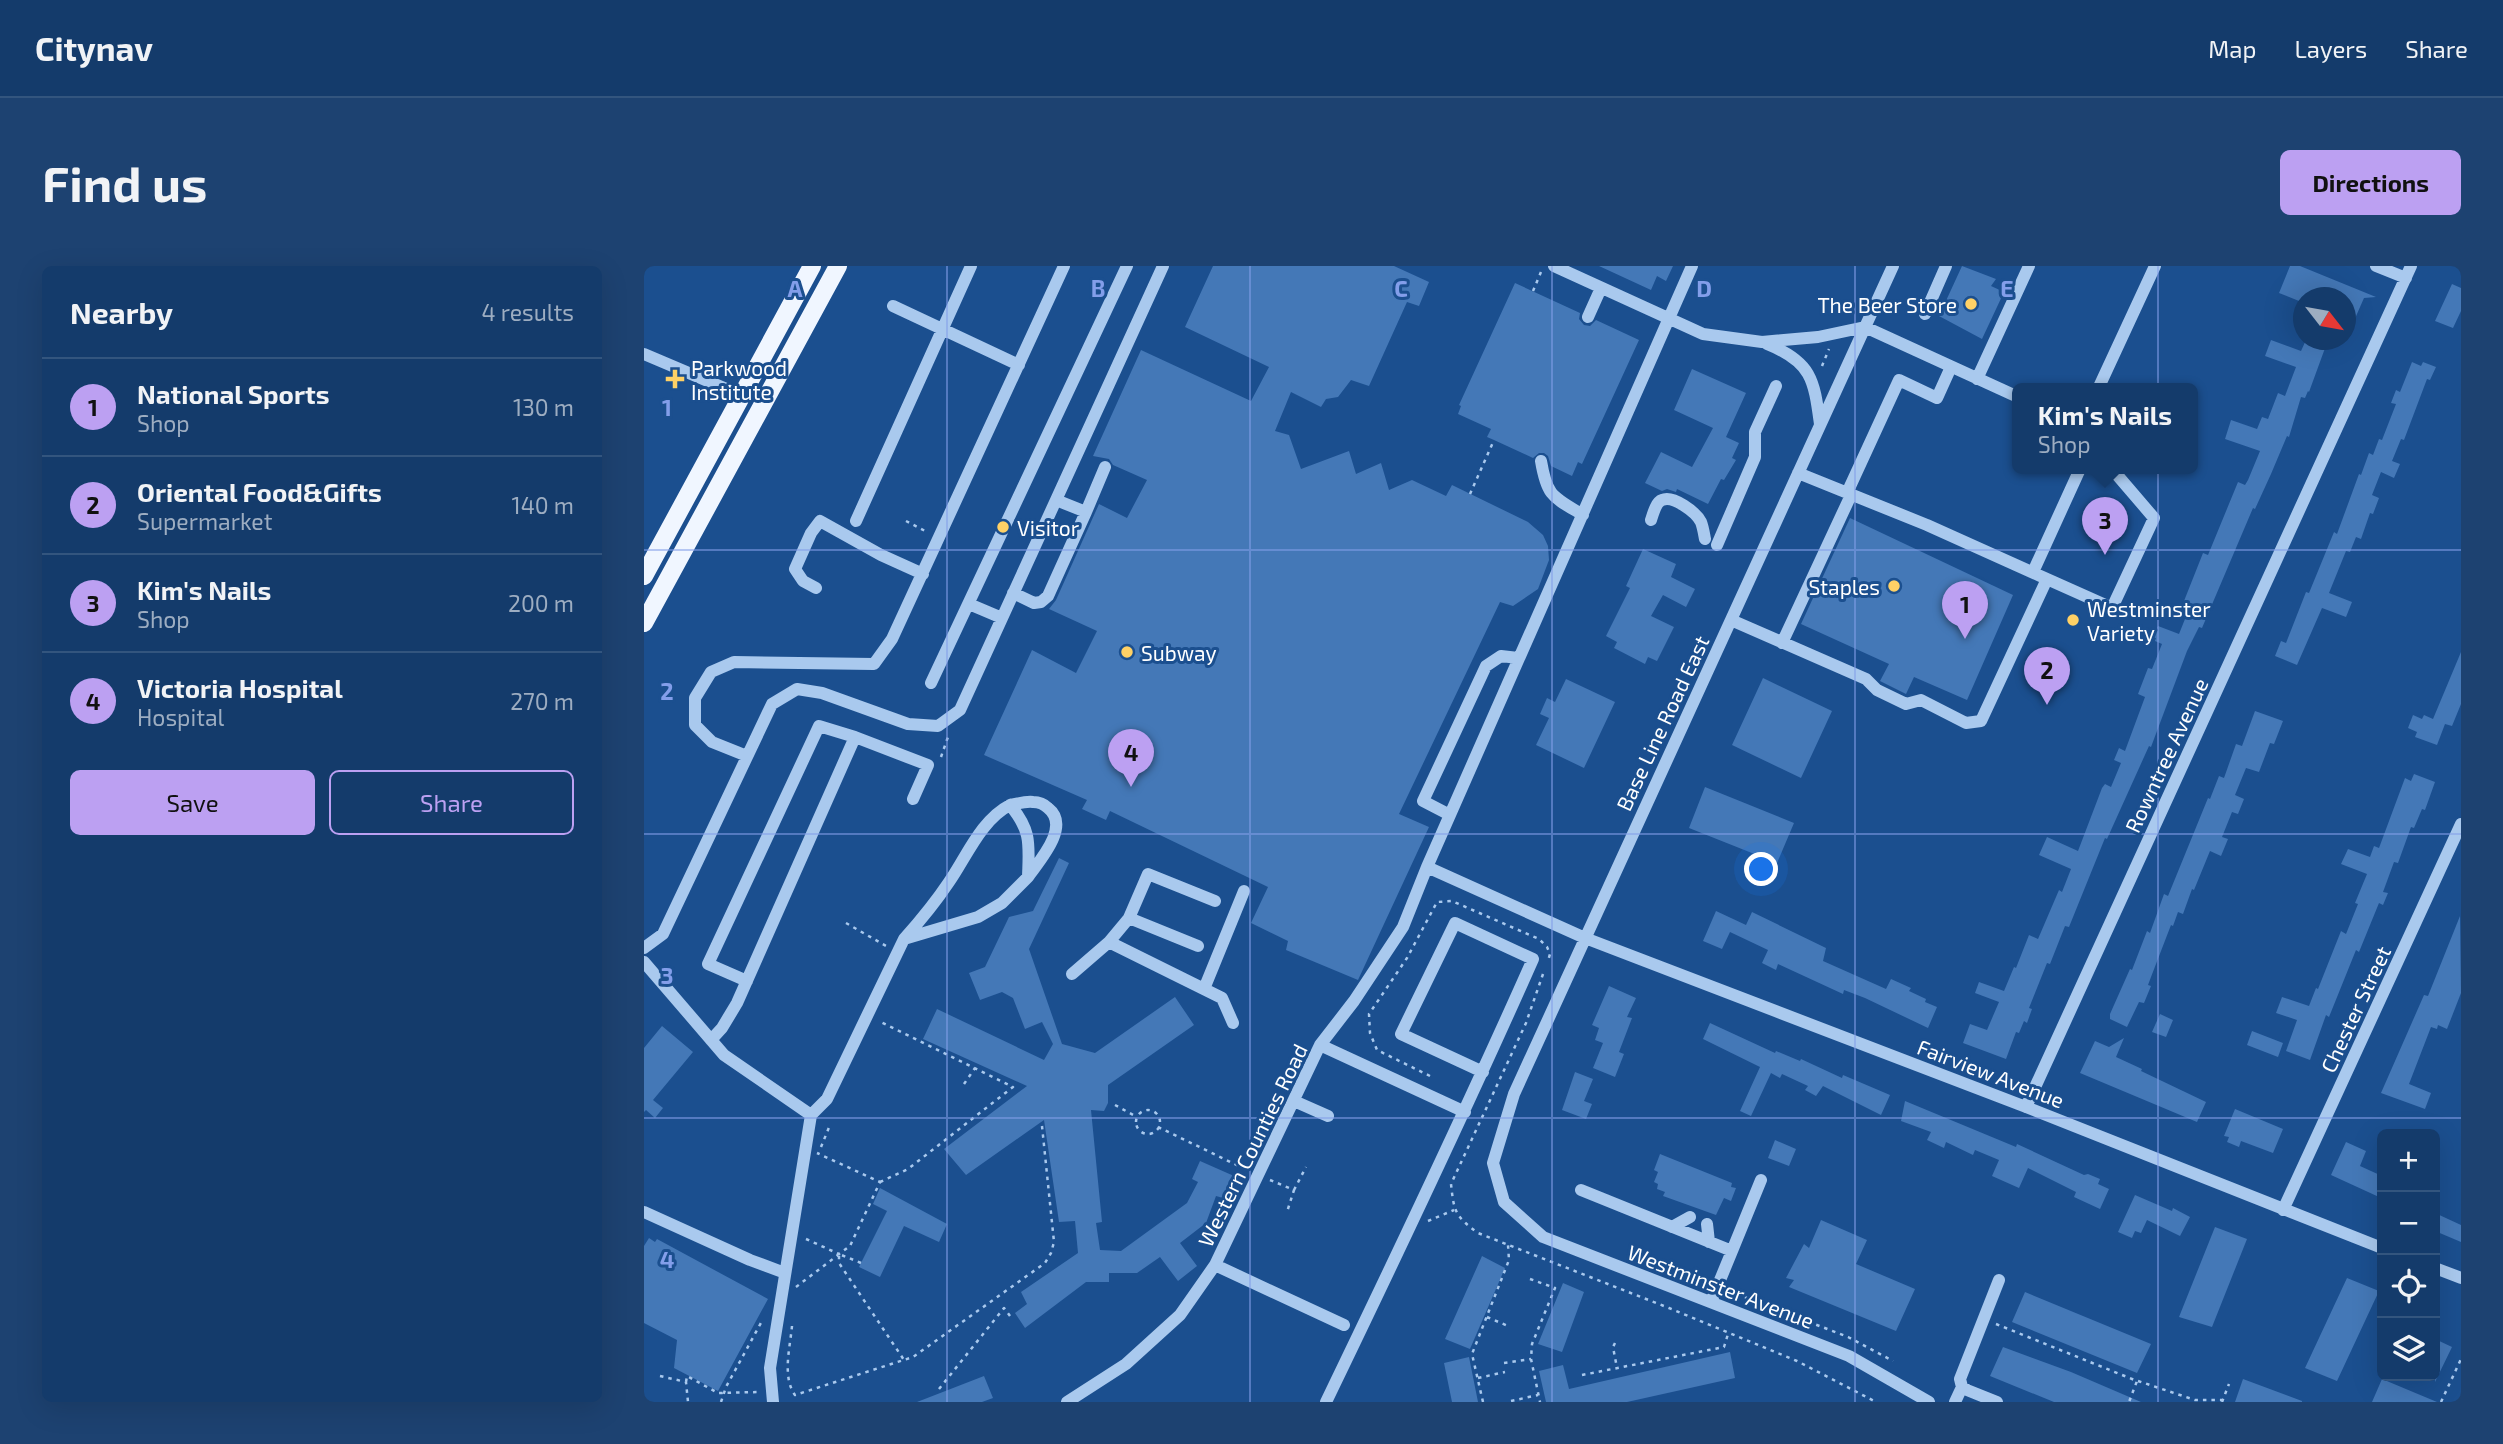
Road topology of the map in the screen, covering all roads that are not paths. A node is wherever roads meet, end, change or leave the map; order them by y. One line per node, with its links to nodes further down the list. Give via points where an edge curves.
1 (812, 266): 30 (main road)
2 (838, 266): 52 (main road)
3 (971, 266): 20 (street)
4 (1064, 266): 24 (street)
5 (1127, 266): 49 (street)
6 (1163, 266): 38 (street)
7 (1554, 266): 15 (street)
8 (1692, 266): 19 (street, Western Counties Road)
9 (1893, 266): 21 (street, Base Line Road East)
10 (1946, 266): 17 (street)
11 (2029, 266): 26 (street)
12 (2155, 266): 27 (street)
13 (2376, 266): 14 (street)
14 (2409, 272): 81 (street, Rowntree Avenue)
15 (1601, 288): 18 (street); 19 (street)
16 (893, 306): 20 (street)
17 (1925, 314)
18 (1588, 317)
19 (1668, 318): 22 (street, via 1703,334); 40 (street, Western Counties Road)
20 (943, 327): 24 (street); 41 (street)
21 (1865, 327): 22 (street); 25 (street); 31 (street, Base Line Road East)
22 (1762, 342): 31 (street, via 1783,350 1811,377)
23 (644, 354): 30 (street)
24 (1019, 365): 44 (street)
25 (1951, 367): 26 (street); 37 (street, via 1937,398 1899,380)
26 (1977, 379): 29 (street)
27 (2101, 383)
28 (1776, 386): 42 (street, via 1755,432 1755,457 1711,542 1698,517 1672,499 1658,502)
29 (2012, 394)
30 (743, 396): 45 (main road)
31 (1820, 424): 34 (street, Base Line Road East)
32 (1541, 461): 40 (street, via 1545,486)
33 (1105, 467): 39 (street)
34 (1798, 473): 37 (street); 51 (street, Base Line Road East)
35 (2078, 474): 43 (street)
36 (2116, 474): 46 (street, via 2154,518 2112,608)
37 (1849, 494): 43 (street); 53 (street)
38 (1056, 500): 39 (street); 48 (street)
39 (1086, 512): 48 (street, via 1048,596 1034,603)
40 (1583, 515): 54 (street, Western Counties Road)
41 (856, 520)
42 (1651, 520)
43 (2033, 572): 46 (street)
44 (923, 574): 47 (street, via 820,522 795,569 803,581); 57 (street, via 892,639 874,664 734,662 711,672 695,698 695,725 712,742)
45 (644, 576)
46 (2047, 579): 53 (street, via 1980,722 1966,723 1921,700 1906,704 1866,679)
47 (816, 588)
48 (1013, 593): 50 (street)
49 (969, 604): 50 (street); 55 (street)
50 (1002, 618): 57 (street, via 960,710 939,726 908,724 822,693 797,689 772,704)
51 (1731, 620): 53 (street); 67 (street, Base Line Road East)
52 (644, 623)
53 (1782, 643)
54 (1518, 658): 60 (street, Western Counties Road); 60 (street, via 1501,656 1486,666 1417,798)
55 (931, 683)
56 (855, 737): 58 (street, via 928,765); 74 (street); 74 (street, via 819,726 708,964)
57 (747, 755): 71 (street, via 663,934)
58 (913, 799)
59 (1010, 805): 63 (street, via 1030,839); 63 (street, via 1044,804 1057,824 1053,839); 68 (street, via 985,826 948,884)
60 (1450, 815): 62 (street, Western Counties Road)
61 (2461, 824): 88 (street, Chester Street)
62 (1427, 867): 67 (street, Fairview Avenue); 78 (street, Western Counties Road, via 1403,927)
63 (1028, 877): 68 (street, via 1002,903 978,917)
64 (1244, 891): 75 (street)
65 (1215, 901): 66 (street, via 1148,874)
66 (1129, 918): 69 (street); 70 (street)
67 (1585, 938): 81 (street, Fairview Avenue); 87 (street, Base Line Road East, via 1514,1094 1493,1163)
68 (904, 939): 83 (street, via 827,1099)
69 (1110, 942): 73 (street); 75 (street)
70 (1198, 946)
71 (644, 948)
72 (644, 962): 77 (street)
73 (1072, 974)
74 (747, 981): 77 (street)
75 (1204, 989): 76 (street, via 1222,998)
76 (1233, 1023)
77 (711, 1040): 83 (street, via 724,1055)
78 (1320, 1045): 80 (street, Western Counties Road); 82 (street)
79 (1483, 1072): 79 (street, via 1533,959 1455,923 1401,1034); 82 (street)
80 (1294, 1101): 84 (street); 96 (street, Western Counties Road)
81 (2026, 1107): 88 (street, Fairview Avenue)
82 (1465, 1112): 106 (street)
83 (811, 1115): 98 (street, via 791,1232)
84 (1328, 1116)
85 (1761, 1180): 95 (street)
86 (1581, 1190): 92 (street)
87 (1504, 1202): 101 (street, Westminster Avenue, via 1543,1237)
88 (2283, 1210): 94 (street, Fairview Avenue)
89 (644, 1212): 98 (street)
90 (1690, 1217): 92 (street)
91 (1707, 1224): 93 (street)
92 (1672, 1227): 93 (street)
93 (1709, 1242): 95 (street)
94 (2377, 1246)
95 (1732, 1251): 101 (street)
96 (1215, 1265): 102 (street); 105 (street, Western Counties Road, via 1180,1315 1126,1364)
97 (2440, 1270): 99 (street)
98 (791, 1274): 104 (street, via 770,1367)
99 (2461, 1278)
100 (1999, 1280): 103 (street, via 1963,1370)
101 (1711, 1303): 107 (street, Westminster Avenue, via 1849,1356)
102 (1344, 1325)
103 (1962, 1387): 108 (street); 109 (street)
104 (773, 1396)
105 (1067, 1402)
106 (1326, 1402)
107 (1929, 1402)
108 (1955, 1402)
109 (1997, 1402)

